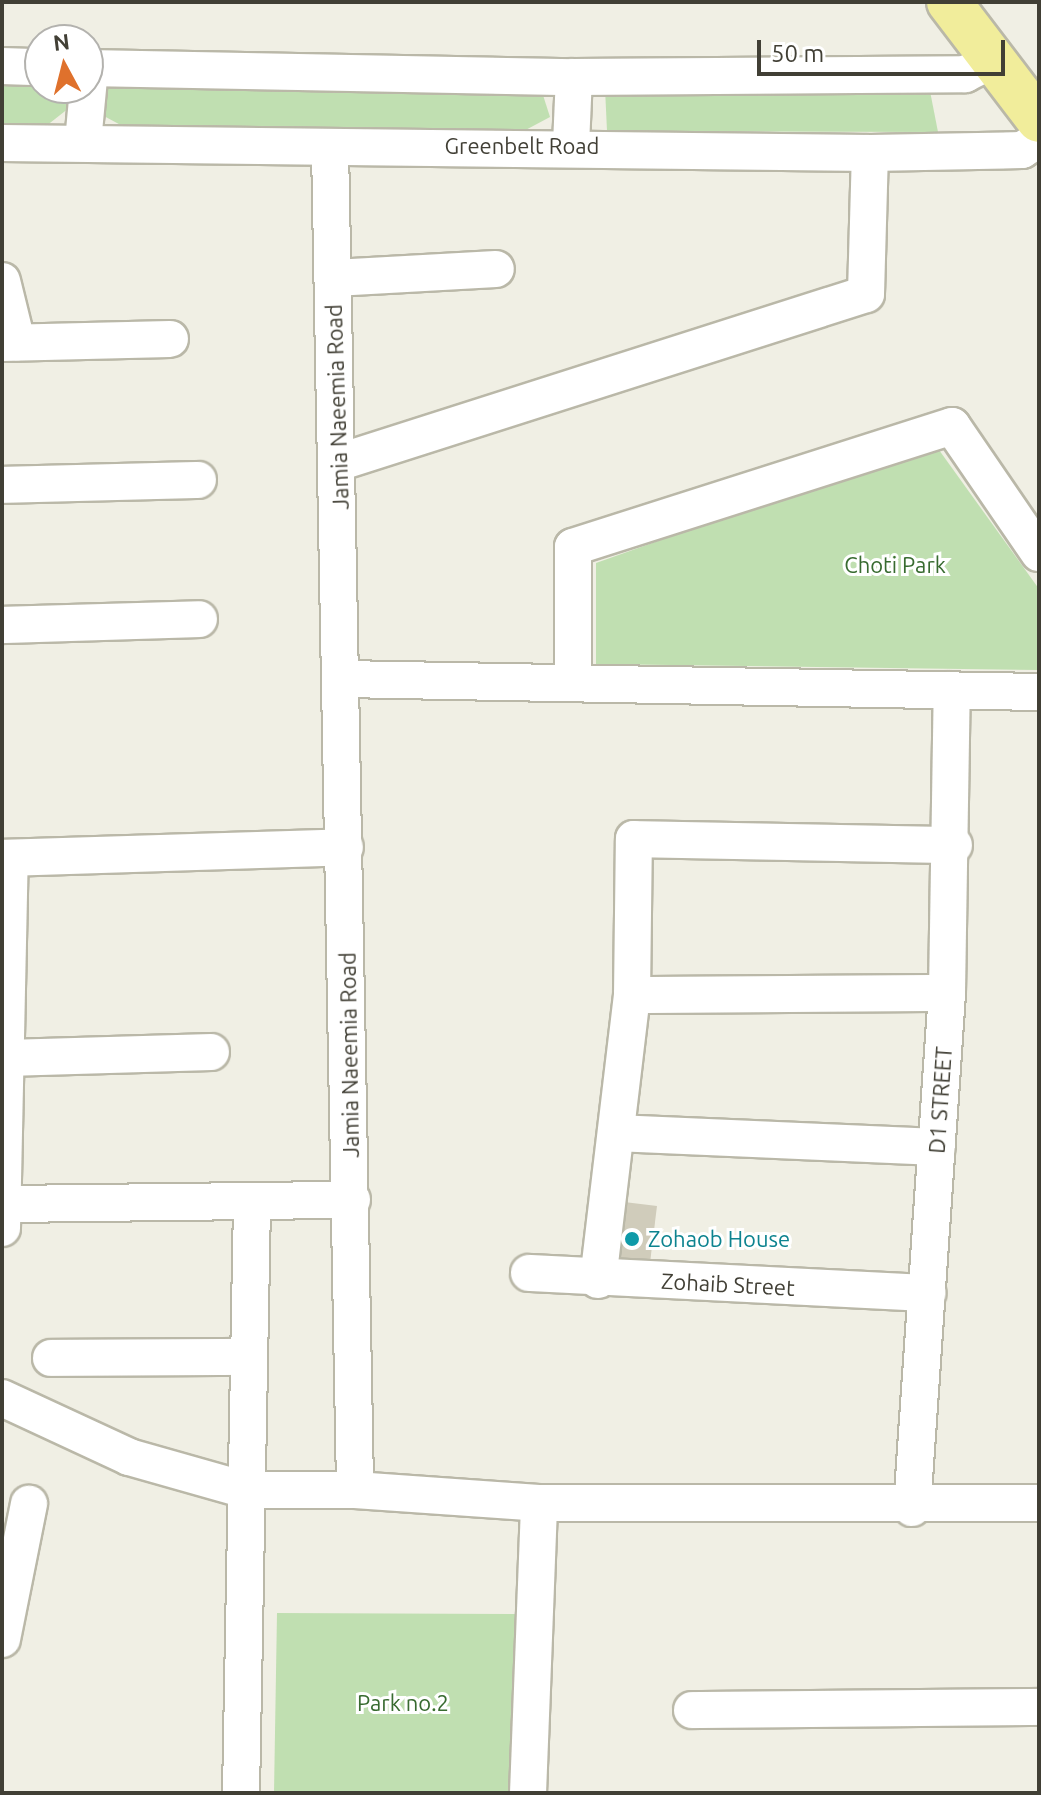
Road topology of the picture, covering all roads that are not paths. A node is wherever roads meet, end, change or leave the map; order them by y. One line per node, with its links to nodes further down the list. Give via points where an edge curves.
1 (949, 2): 2 (main road)
2 (993, 60): 6 (street, via 965,74); 8 (main road)
3 (2, 66): 4 (street)
4 (24, 67)
5 (104, 68): 6 (street)
6 (574, 77): 12 (street)
7 (86, 104): 10 (street)
8 (1039, 120)
9 (1039, 139): 14 (street, Greenbelt Road, via 1022,150)
10 (83, 142): 11 (street, Greenbelt Road); 13 (street, Greenbelt Road)
11 (2, 143)
12 (571, 145): 13 (street, Greenbelt Road); 14 (street, Greenbelt Road)
13 (330, 147): 16 (street, Jamia Naeemia Road)
14 (870, 153): 20 (street, via 866,294)
15 (496, 269): 16 (street)
16 (334, 278): 20 (street, Jamia Naeemia Road)
17 (2, 281): 19 (street)
18 (170, 339): 19 (street)
19 (10, 343)
20 (340, 462): 26 (street, Jamia Naeemia Road)
21 (198, 480): 22 (street)
22 (2, 485)
23 (1039, 553): 27 (street, via 952,426 573,547)
24 (199, 619): 25 (street)
25 (2, 625)
26 (343, 679): 27 (street); 31 (street, Jamia Naeemia Road)
27 (573, 682): 28 (street)
28 (952, 690): 29 (street); 30 (street, D1 STREET)
29 (1039, 692)
30 (954, 845): 33 (street, D1 STREET); 34 (street, via 634,839)
31 (345, 847): 32 (street); 39 (street, Jamia Naeemia Road)
32 (6, 858): 36 (street)
33 (947, 993): 34 (street); 38 (street, D1 STREET)
34 (632, 995): 37 (street)
35 (211, 1052): 36 (street)
36 (8, 1058): 41 (street)
37 (616, 1133): 38 (street); 43 (street)
38 (937, 1147): 44 (street, D1 STREET)
39 (352, 1200): 40 (street); 49 (street, Jamia Naeemia Road)
40 (252, 1202): 41 (street); 45 (street)
41 (4, 1218)
42 (529, 1273): 43 (street, Zohaib Street)
43 (598, 1280): 44 (street, Zohaib Street)
44 (927, 1293): 53 (street, D1 STREET)
45 (249, 1357): 46 (street); 48 (street)
46 (51, 1358)
47 (2, 1398): 48 (street, via 129,1457)
48 (246, 1490): 49 (street); 57 (street)
49 (355, 1490): 50 (street)
50 (539, 1503): 53 (street); 58 (street)
51 (1039, 1503): 53 (street)
52 (29, 1504): 54 (street)
53 (912, 1508)
54 (2, 1639)
55 (1039, 1707): 56 (street)
56 (692, 1710)
57 (241, 1793)
58 (528, 1793)

